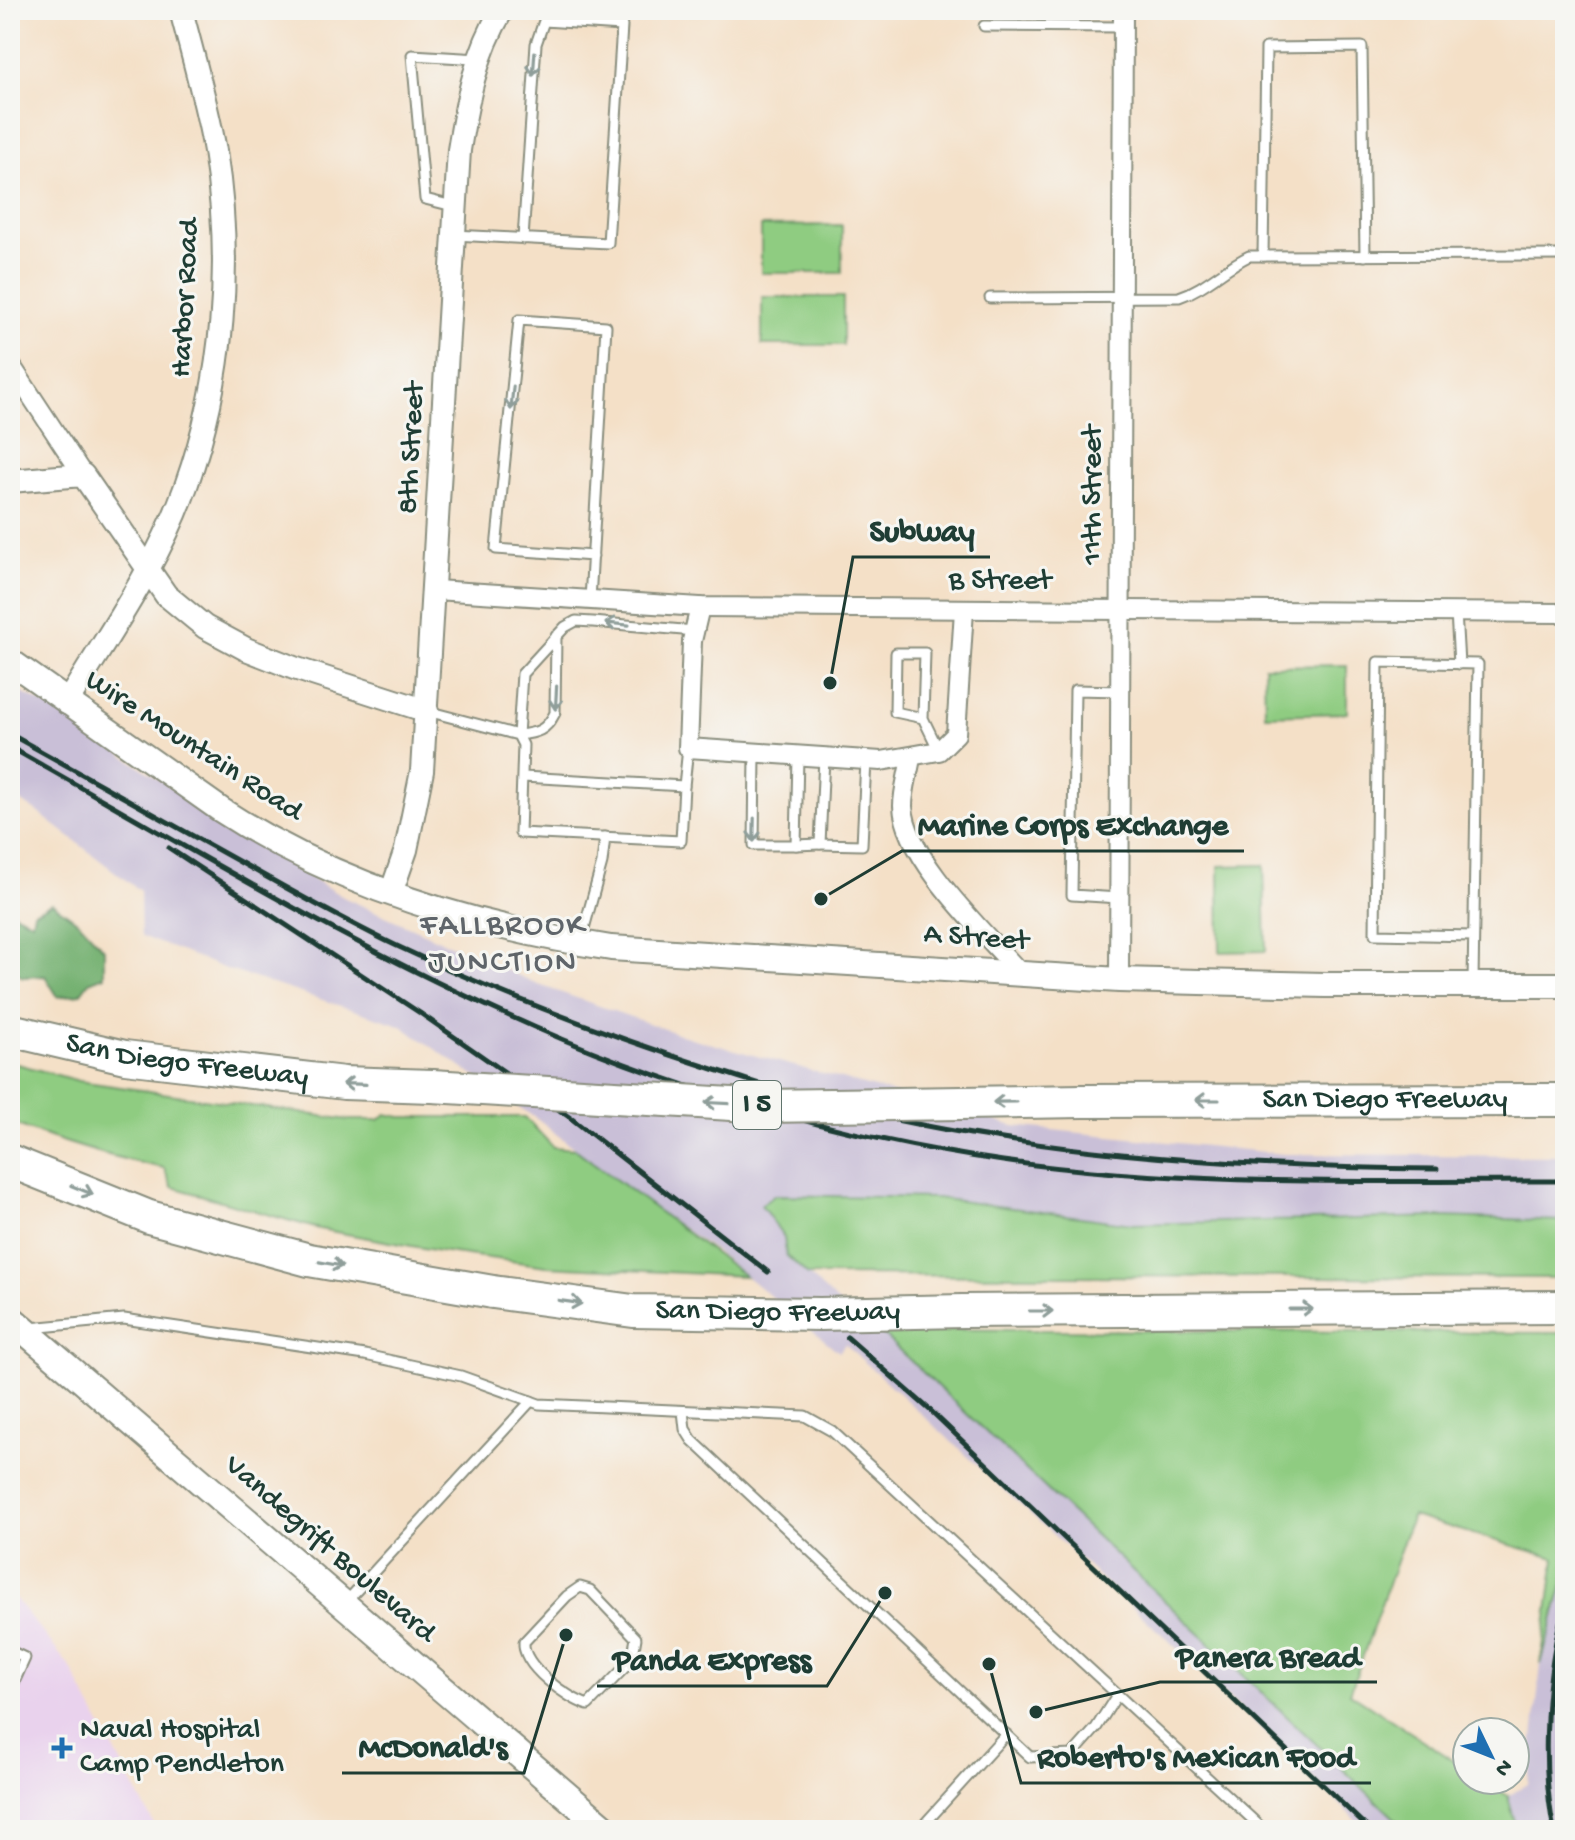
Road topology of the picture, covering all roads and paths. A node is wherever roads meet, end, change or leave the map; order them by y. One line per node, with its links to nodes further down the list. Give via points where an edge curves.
1 (181, 10): 18 (street, Harbor Road, via 215,150 225,235 220,348 186,487)
2 (502, 10): 5 (street, 8th Street)
3 (1123, 19): 4 (lane); 13 (street, 11th Street)
4 (984, 26)
5 (479, 59): 6 (street, 8th Street, via 459,150); 6 (lane, via 412,55 425,199)
6 (456, 207): 7 (street, 8th Street)
7 (454, 235): 8 (lane); 19 (street, 8th Street)
8 (523, 239): 8 (lane, one-way to 8, via 608,243 622,26 544,21 536,44)
9 (1565, 255): 11 (lane)
10 (1263, 256): 11 (lane); 11 (lane, via 1266,48 1362,47); 13 (lane, via 1249,256 1179,297)
11 (1365, 256)
12 (990, 298): 13 (lane)
13 (1122, 299): 23 (street, 11th Street)
14 (10, 364): 15 (street)
15 (83, 475): 16 (street); 18 (street)
16 (10, 481)
17 (593, 556): 17 (lane, one-way to 17, via 606,326 519,320 496,549); 20 (lane)
18 (148, 568): 31 (street, Harbor Road); 32 (street, via 183,612 246,649)
19 (435, 590): 20 (street, B Street); 32 (street, 8th Street)
20 (590, 600): 21 (street, B Street)
21 (700, 607): 22 (street, B Street); 26 (street)
22 (964, 610): 23 (street, B Street); 36 (street, via 956,734)
23 (1121, 611): 24 (street, B Street); 30 (street, 11th Street)
24 (1456, 612): 25 (street, B Street); 29 (lane)
25 (1565, 613)
26 (694, 631): 27 (lane, one-way to 27, via 576,621); 35 (street)
27 (556, 636): 34 (lane, via 522,674); 34 (lane, one-way to 34, via 555,713 538,733)
28 (10, 661): 31 (main road, Wire Mountain Road)
29 (1459, 664): 49 (lane, via 1478,664); 49 (lane, via 1378,662 1375,934)
30 (1121, 691): 48 (street, 11th Street); 48 (lane, via 1075,690 1072,895)
31 (67, 703): 47 (main road, Wire Mountain Road, via 249,828)
32 (427, 711): 34 (lane); 47 (street, 8th Street, via 422,771)
33 (923, 718): 33 (lane, via 925,653 896,653 895,712); 36 (lane)
34 (518, 735): 42 (lane)
35 (688, 748): 37 (street); 43 (lane)
36 (939, 751): 40 (street)
37 (755, 753): 38 (street); 46 (lane, one-way to 46, via 754,845)
38 (798, 755): 39 (street); 46 (lane)
39 (824, 757): 41 (street); 45 (lane)
40 (911, 757): 41 (street); 51 (street, via 903,804 907,827 932,873)
41 (866, 760): 45 (lane, via 862,845)
42 (523, 777): 43 (lane); 44 (lane, via 520,833)
43 (684, 786): 44 (lane, via 681,841)
44 (605, 837): 50 (lane)
45 (820, 844): 46 (lane)
46 (796, 845)
47 (391, 893): 50 (main road, A Street, via 449,913)
48 (1119, 898): 52 (street, 11th Street)
49 (1473, 936): 53 (lane)
50 (580, 943): 51 (main road, A Street)
51 (1022, 975): 52 (main road, A Street)
52 (1119, 980): 53 (main road, A Street)
53 (1473, 985): 54 (main road, A Street)
54 (1565, 985)
55 (10, 1030): 56 (highway, San Diego Freeway / I 5, one-way to 55, bridge, via 765,1106 344,1083 125,1057)
56 (1565, 1100)
57 (10, 1161): 58 (highway, San Diego Freeway, one-way to 58, bridge, via 163,1221 309,1260 633,1311)
58 (1565, 1307)
59 (16, 1323): 60 (lane, via 124,1319 365,1355 461,1376); 62 (main road, Vandegrift Boulevard)
60 (531, 1401): 61 (lane); 62 (lane)
61 (683, 1411): 66 (lane, via 805,1416 832,1431); 67 (lane, via 692,1440)
62 (344, 1604): 69 (main road, Vandegrift Boulevard)
63 (635, 1650): 63 (lane, via 631,1630 590,1590 580,1587 524,1642 523,1651 572,1700 588,1705 632,1660)
64 (10, 1651): 65 (lane, via 25,1658)
65 (10, 1691)
66 (1117, 1695): 67 (lane, via 1072,1755 1030,1757); 68 (lane)
67 (1006, 1734): 70 (lane)
68 (1261, 1829)
69 (607, 1830)
70 (919, 1830)

